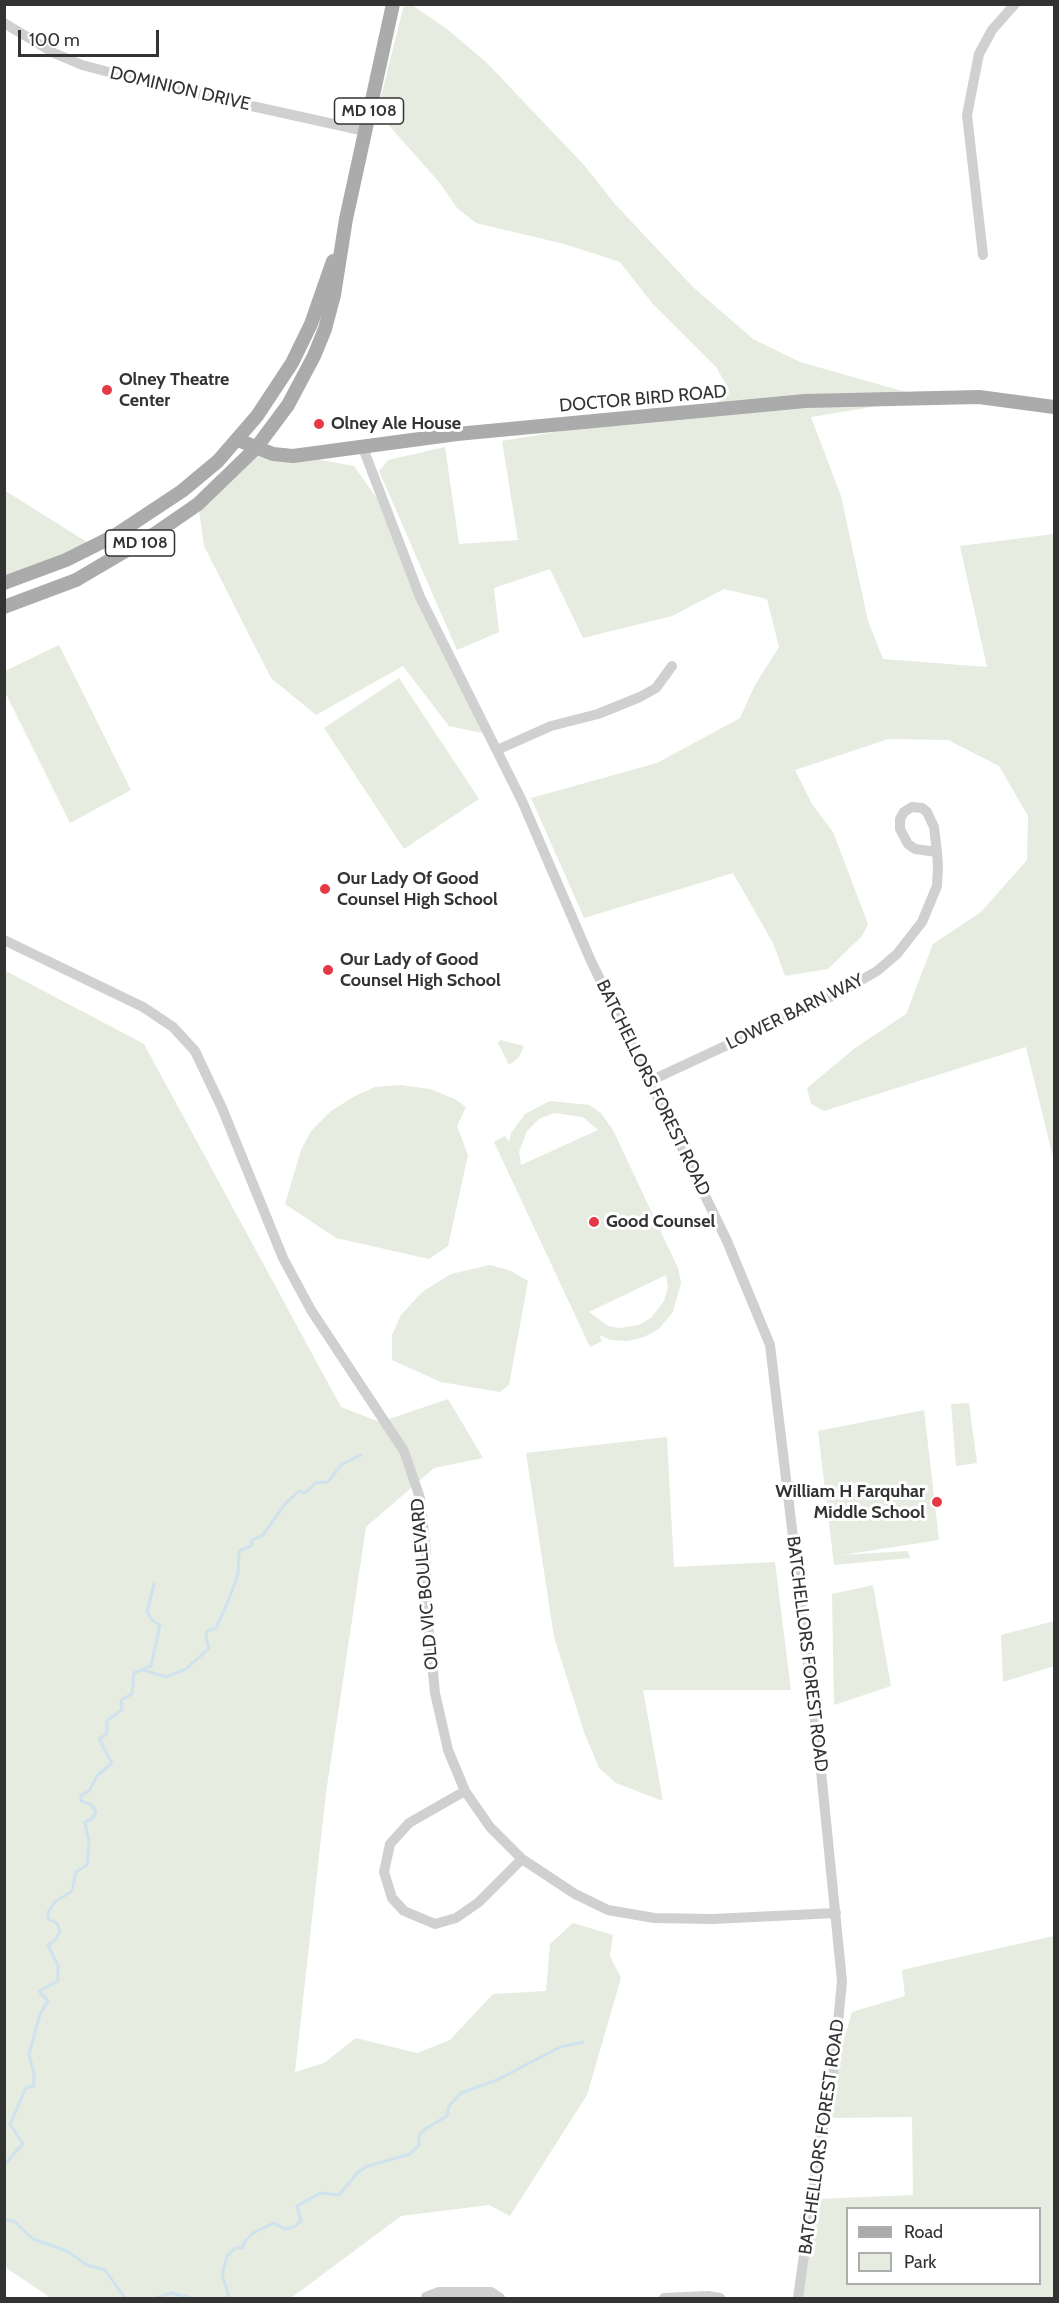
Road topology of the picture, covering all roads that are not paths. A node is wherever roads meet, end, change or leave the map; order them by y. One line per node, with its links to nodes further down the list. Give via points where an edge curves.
1 (393, 4): 4 (main road, MD 108)
2 (1015, 4): 6 (street, via 992,30 979,54 967,115)
3 (4, 23): 4 (street, DOMINION DRIVE, via 82,65)
4 (365, 131): 5 (main road, MD 108)
5 (346, 219): 8 (main road, MD 108, via 323,292 299,349); 9 (main road, MD 108, via 325,328 294,394)
6 (983, 255)
7 (1054, 406): 10 (main road, DOCTOR BIRD ROAD, via 979,397 805,401 457,434)
8 (238, 440): 9 (main road, DOCTOR BIRD ROAD); 11 (main road, MD 108, via 182,491 114,536 66,560)
9 (256, 448): 10 (main road, DOCTOR BIRD ROAD, via 293,456); 12 (main road, MD 108, via 198,504 156,533 76,580)
10 (363, 448): 14 (street, BATCHELLORS FOREST ROAD, via 420,597)
11 (4, 583)
12 (4, 607)
13 (672, 666): 14 (street, via 656,688 640,697 598,714 551,726)
14 (497, 750): 17 (street, BATCHELLORS FOREST ROAD, via 591,961)
15 (937, 852): 15 (street, LOWER BARN WAY, via 934,826 927,812 912,807 904,812 900,829 908,844); 17 (street, LOWER BARN WAY, via 937,886 932,904 897,954 877,971 839,993)
16 (4, 940): 18 (street, OLD VIC BOULEVARD, via 143,1007 172,1027 195,1051 283,1258 310,1310 404,1451 420,1498 435,1693 448,1750)
17 (650, 1081): 20 (street, BATCHELLORS FOREST ROAD, via 727,1241 770,1344)
18 (465, 1791): 19 (street, OLD VIC BOULEVARD, via 490,1827); 19 (street, via 410,1823 390,1844 384,1872 392,1898 404,1911 435,1924 456,1918)
19 (522, 1859): 20 (street, OLD VIC BOULEVARD, via 608,1910 713,1919)
20 (836, 1913): 25 (street, BATCHELLORS FOREST ROAD, via 842,1981 840,2014)
21 (426, 2297): 22 (street, via 440,2292 491,2292)
22 (500, 2298)
23 (664, 2298): 24 (street)
24 (720, 2298)
25 (798, 2298)

